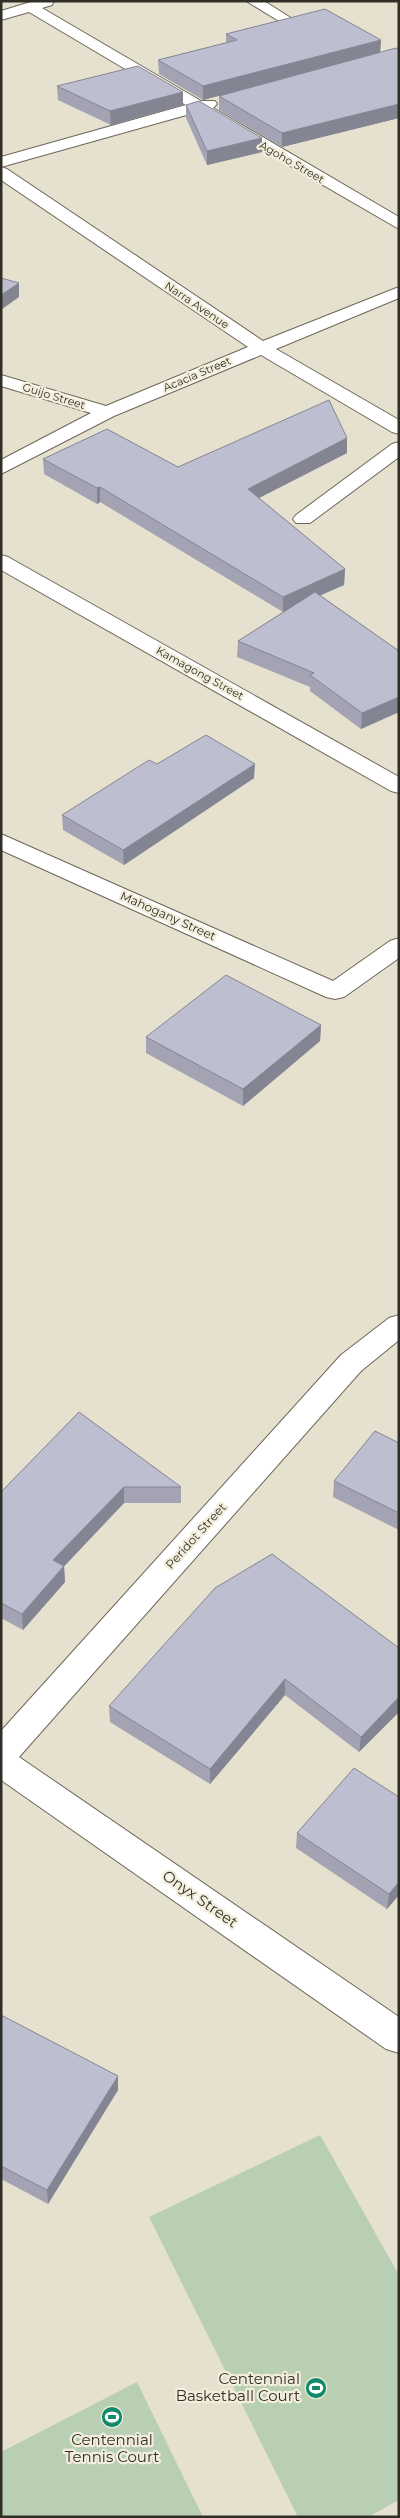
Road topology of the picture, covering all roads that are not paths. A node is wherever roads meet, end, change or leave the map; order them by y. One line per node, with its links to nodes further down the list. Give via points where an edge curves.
1 (49, 1): 3 (street)
2 (253, 1): 5 (street)
3 (30, 7): 4 (street); 7 (street, Agoho Street)
4 (1, 16)
5 (284, 18)
6 (227, 100): 7 (street)
7 (198, 107): 8 (street); 10 (street, Agoho Street)
8 (1, 162)
9 (1, 172): 12 (street, Narra Avenue)
10 (399, 224)
11 (399, 292): 12 (street, Acacia Street)
12 (261, 348): 14 (street, Acacia Street); 15 (street, Narra Avenue)
13 (1, 380): 14 (street, Guijo Street)
14 (107, 412): 17 (street, Acacia Street)
15 (399, 428)
16 (399, 448): 18 (street)
17 (1, 468)
18 (303, 519)
19 (1, 561): 20 (street, Kamagong Street)
20 (399, 786)
21 (1, 841): 22 (street, Mahogany Street, via 336,992)
22 (399, 946)
23 (399, 1325): 24 (street, Peridot Street, via 351,1363)
24 (1, 1754)
25 (1, 1762): 26 (street, Onyx Street)
26 (397, 2031)

